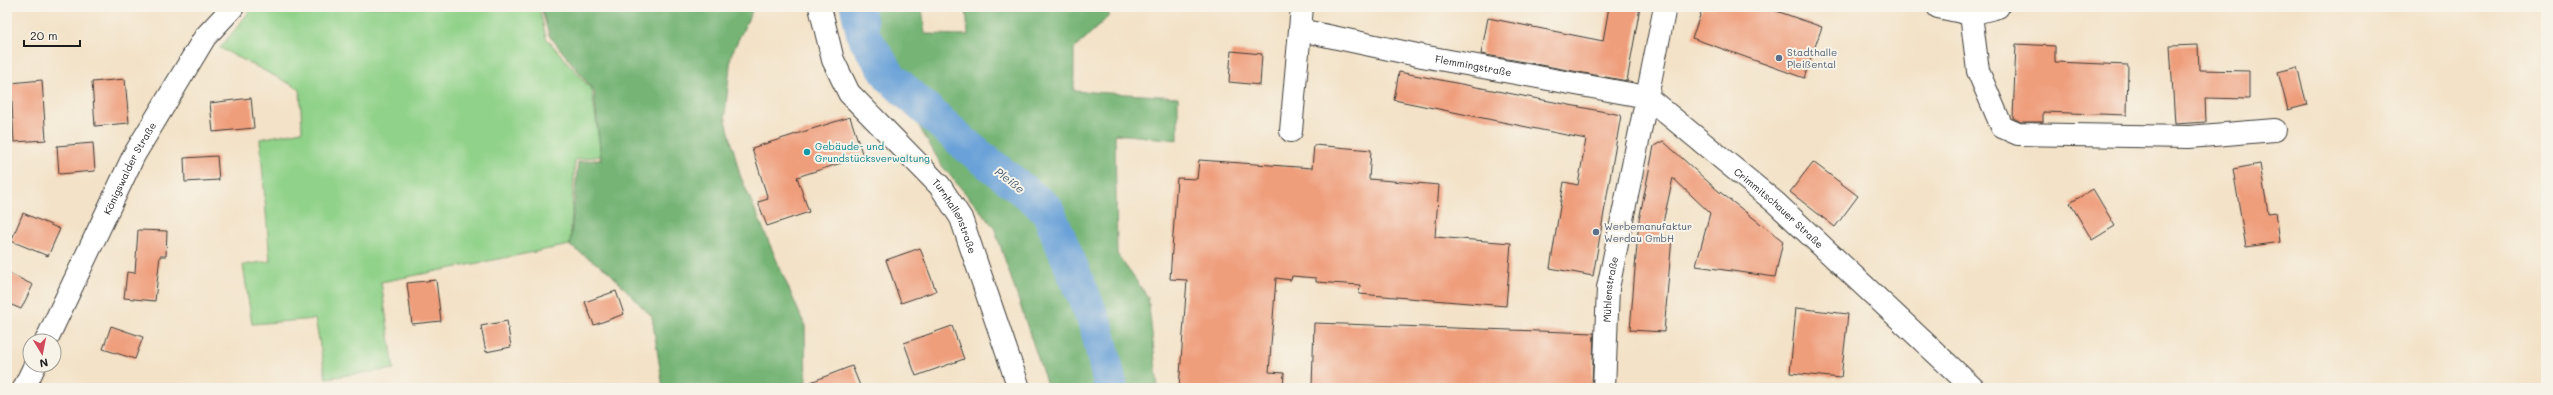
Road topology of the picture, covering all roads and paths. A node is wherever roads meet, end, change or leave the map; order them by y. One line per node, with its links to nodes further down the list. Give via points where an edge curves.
1 (233, 7): 12 (street, Königswalder Straße, via 205,37 134,155)
2 (820, 7): 15 (street, Turnhallenstraße, via 833,60 849,93 940,186 961,218)
3 (1302, 7): 8 (street)
4 (1665, 7): 9 (street)
5 (1938, 7): 7 (street)
6 (1998, 7): 7 (street)
7 (1971, 14): 10 (street, via 1978,72 2002,127 2018,134 2189,137)
8 (1300, 30): 9 (street, Flemmingstraße, via 1422,56); 11 (street)
9 (1647, 97): 16 (street, Mühlenstraße, via 1608,288); 17 (street, Crimmitschauer Straße, via 1776,203)
10 (2275, 130)
11 (1291, 131)
12 (50, 333)
13 (31, 373): 14 (street)
14 (24, 388)
15 (1019, 388)
16 (1604, 388)
17 (1973, 388)

